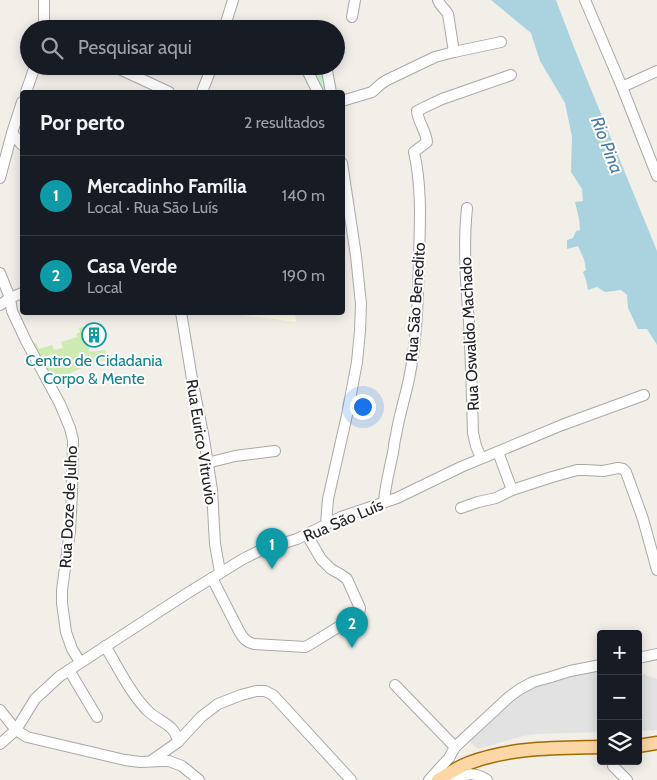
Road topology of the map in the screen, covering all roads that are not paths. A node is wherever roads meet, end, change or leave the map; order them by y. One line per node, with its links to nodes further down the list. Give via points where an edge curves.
1 (44, 0): 7 (street)
2 (234, 0): 8 (street)
3 (355, 0): 6 (street)
4 (438, 0): 10 (street, via 448,14)
5 (585, 0): 18 (street)
6 (352, 17)
7 (44, 20)
8 (227, 20)
9 (501, 42): 10 (street)
10 (454, 52): 24 (street, via 397,75 372,92)
11 (657, 71): 18 (street)
12 (31, 75): 19 (street)
13 (132, 75): 20 (street)
14 (209, 75): 21 (street)
15 (310, 75): 22 (street)
16 (328, 75): 23 (street)
17 (511, 75): 43 (street, Rua São Benedito, via 442,99 417,113 427,142 414,152 420,208 416,323 410,378 395,437)
18 (622, 87): 28 (street)
19 (27, 90)
20 (165, 90)
21 (203, 90)
22 (317, 90)
23 (331, 90)
24 (345, 100)
25 (20, 108): 26 (street)
26 (12, 133): 27 (street); 29 (street)
27 (20, 143)
28 (657, 176)
29 (0, 178)
30 (345, 183): 45 (street, via 356,256 360,331)
31 (467, 208): 40 (street, Rua Oswaldo Machado, via 466,286 473,433)
32 (0, 273): 34 (street, Rua Doze de Julho)
33 (20, 294): 34 (street)
34 (10, 298): 35 (street); 53 (street, Rua Doze de Julho, via 12,311 60,404 73,440 70,531 62,604 66,632)
35 (0, 305)
36 (181, 315): 41 (street, Rua Eurico Vitruvio)
37 (644, 395): 39 (street, Rua São Luís)
38 (274, 451): 41 (street)
39 (498, 452): 40 (street, Rua São Luís); 42 (street)
40 (481, 458): 43 (street, Rua São Luís)
41 (207, 463): 48 (street, Rua Eurico Vitruvio)
42 (512, 490): 44 (street); 47 (street, via 577,470 624,470 643,519)
43 (384, 502): 45 (street, Rua São Luís)
44 (460, 508)
45 (326, 524): 46 (street, Rua São Luís)
46 (307, 535): 48 (street, Rua São Luís, via 261,550); 49 (street, via 321,559 347,579 360,608 359,614 305,647 248,642)
47 (657, 570)
48 (220, 572): 49 (street, Rua São Luís)
49 (212, 578): 50 (street, Rua São Luís)
50 (105, 646): 53 (street, Rua São Luís); 60 (street, via 131,688 148,710 175,731)
51 (657, 654): 52 (street)
52 (642, 657)
53 (80, 662): 55 (street, Rua São Luís)
54 (597, 667): 64 (street, via 570,671 520,689)
55 (69, 670): 58 (street); 59 (street, Rua São Luís, via 35,699)
56 (395, 685): 64 (street)
57 (0, 710): 59 (street)
58 (96, 717)
59 (16, 730): 62 (street, Rua São Luís); 66 (street, via 27,737 88,752 125,760)
60 (178, 742): 66 (street); 69 (street, via 200,717 218,704 241,695 265,691)
61 (657, 743): 63 (main road)
62 (0, 744)
63 (642, 745)
64 (455, 747): 70 (street)
65 (597, 747): 71 (main road, via 499,754 470,763)
66 (151, 761): 68 (street, via 178,764)
67 (613, 766): 74 (street)
68 (199, 780)
69 (351, 780)
70 (429, 780)
71 (438, 780)
72 (453, 780): 73 (street, via 478,774)
73 (487, 780)
74 (627, 780)

